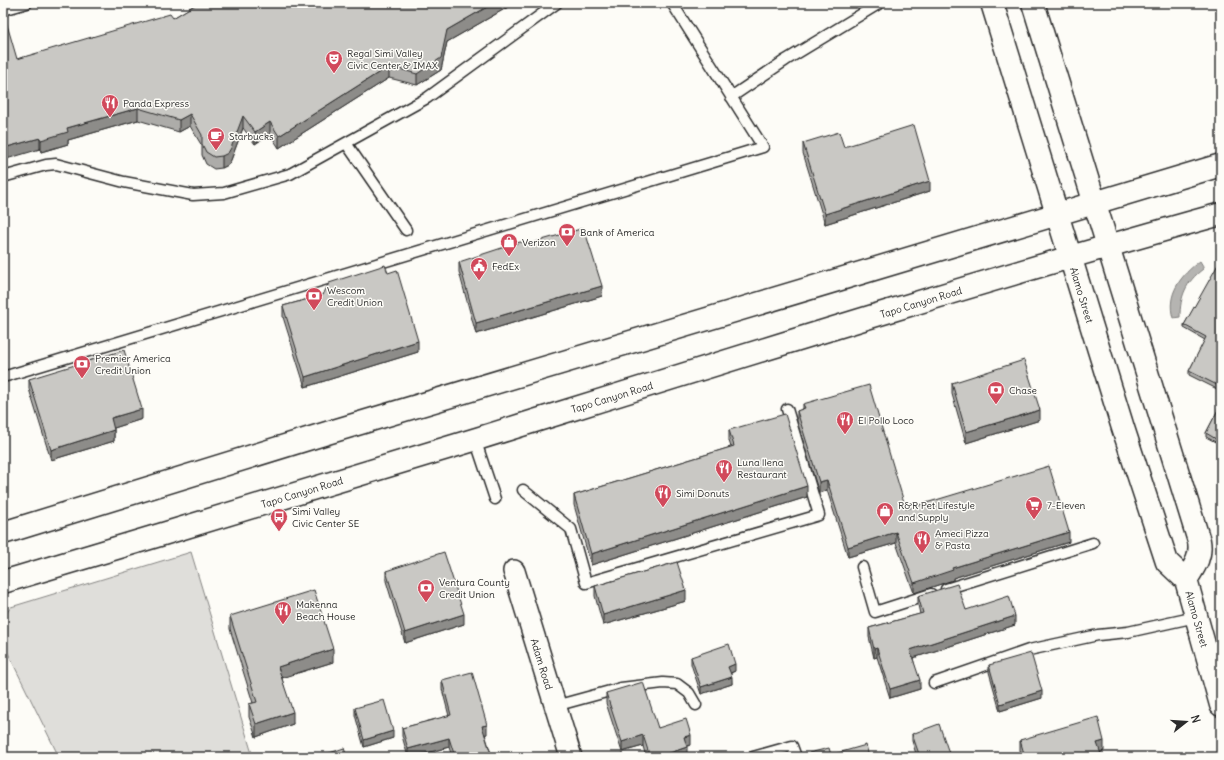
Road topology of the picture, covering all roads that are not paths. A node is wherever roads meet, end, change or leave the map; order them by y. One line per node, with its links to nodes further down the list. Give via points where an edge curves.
1 (27, 3): 7 (lane)
2 (557, 3): 9 (lane, via 427,98)
3 (672, 3): 8 (lane)
4 (880, 3): 8 (lane, via 786,60)
5 (992, 3): 14 (main road, Alamo Street)
6 (1033, 3): 12 (main road, Alamo Street)
7 (3, 10)
8 (732, 97): 18 (lane, via 763,146)
9 (346, 143): 11 (lane, via 290,174 224,193 193,195 124,182 56,164); 15 (lane)
10 (1221, 165): 12 (main road)
11 (3, 177)
12 (1094, 204): 14 (main road); 16 (main road, Alamo Street)
13 (1221, 214): 16 (main road, Tapo Canyon Road)
14 (1058, 215): 17 (main road, Alamo Street); 23 (main road, via 342,428)
15 (406, 230)
16 (1109, 245): 17 (main road, Tapo Canyon Road); 27 (main road, Alamo Street, via 1201,549 1199,558)
17 (1071, 257): 20 (main road, Tapo Canyon Road); 27 (main road, Alamo Street, via 1122,428 1167,562)
18 (3, 377)
19 (787, 409): 21 (lane, via 819,515 586,583 572,529)
20 (475, 439): 22 (lane); 28 (main road, Tapo Canyon Road)
21 (523, 490)
22 (495, 499)
23 (3, 533)
24 (1093, 543): 25 (lane, via 875,612)
25 (862, 567)
26 (514, 571): 33 (street, Adam Road)
27 (1186, 580): 29 (main road, Alamo Street)
28 (3, 582)
29 (1196, 617): 30 (lane, via 1029,650); 31 (main road, Alamo Street)
30 (934, 683)
31 (1219, 692)
32 (696, 705): 33 (lane, via 689,692 677,684 664,683 621,688)
33 (555, 706): 34 (street, Adam Road)
34 (571, 757)
35 (753, 757): 36 (lane, via 792,746)
36 (796, 757)

